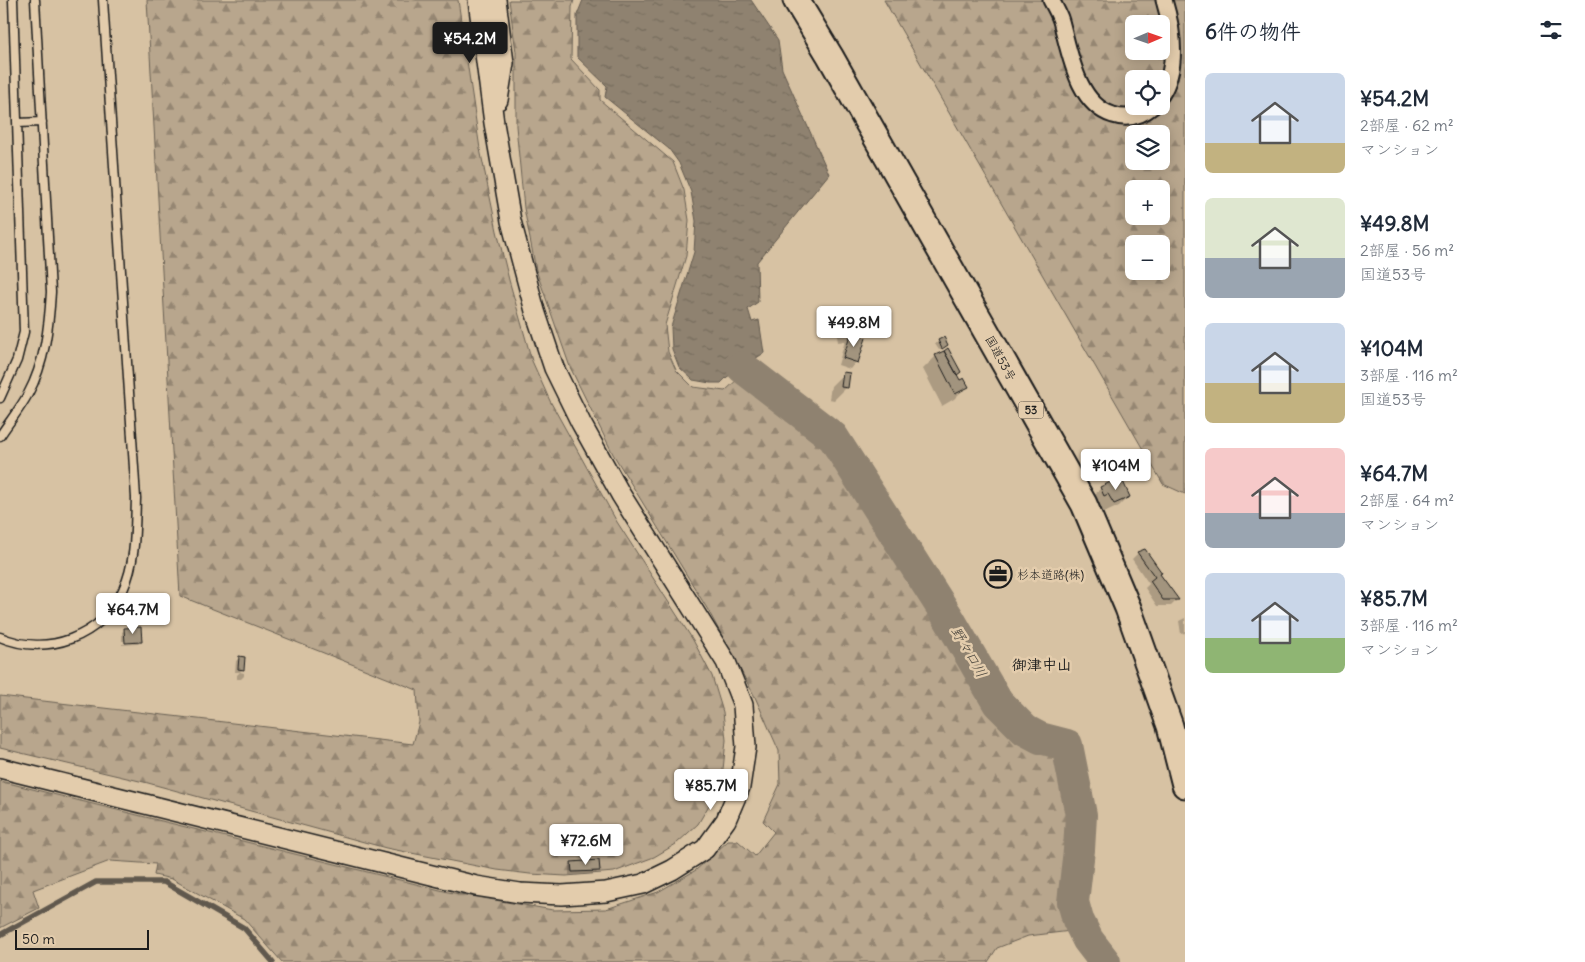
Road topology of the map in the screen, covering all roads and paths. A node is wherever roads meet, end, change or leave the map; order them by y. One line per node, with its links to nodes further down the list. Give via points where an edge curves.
1 (13, 0): 12 (lane)
2 (35, 0): 11 (lane)
3 (103, 0): 16 (lane, via 136,498 133,556 124,589 116,604 84,634 41,646)
4 (478, 0): 13 (street)
5 (496, 0): 13 (street, via 504,63)
6 (1051, 0): 10 (street, via 1060,20 1072,67 1093,105 1124,119)
7 (1164, 0): 9 (street, via 1171,22 1173,69)
8 (799, 1): 18 (highway, 国道53号 / 53, via 1084,504 1128,608 1170,726)
9 (1170, 76)
10 (1139, 115)
11 (42, 122): 12 (lane); 15 (lane, via 51,292 49,321 44,350 32,386)
12 (18, 123): 14 (lane, via 24,332)
13 (494, 123): 17 (street, via 511,221 554,368 621,495 726,662 743,705 746,747 740,788 726,820 704,849 643,884 606,892 520,893 476,886)
14 (0, 398)
15 (0, 436)
16 (0, 637)
17 (0, 768)
18 (1185, 785)

